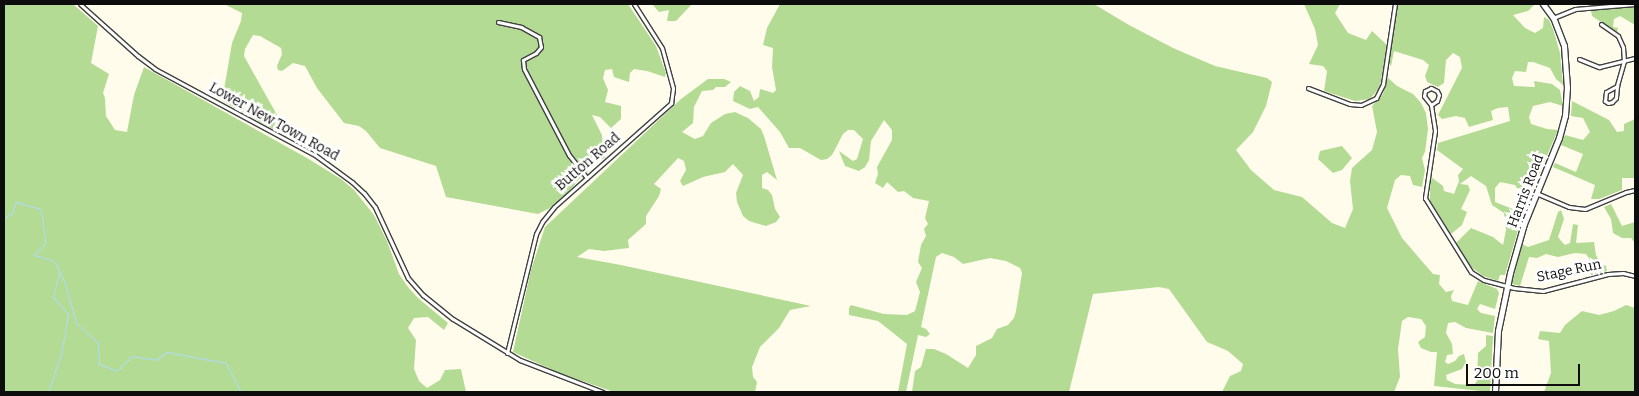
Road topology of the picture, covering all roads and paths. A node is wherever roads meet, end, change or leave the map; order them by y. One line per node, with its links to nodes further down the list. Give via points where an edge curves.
1 (80, 4): 20 (street, Lower New Town Road, via 155,68 315,155 352,182 375,207 398,260 414,286 453,319)
2 (634, 4): 15 (street, Button Road, via 662,48 673,88 671,103)
3 (1395, 4): 13 (street, via 1383,84 1376,98 1361,105 1350,104)
4 (1543, 4): 6 (street, Harris Road)
5 (1635, 4): 6 (street, via 1575,9)
6 (1553, 18): 17 (street, Harris Road, via 1565,57 1566,111 1559,138)
7 (498, 22): 15 (street, via 539,37 541,47 526,57 522,64 569,156)
8 (1601, 24): 11 (street, via 1621,40)
9 (1635, 58): 11 (street)
10 (1579, 59): 11 (street, via 1599,67)
11 (1624, 61): 12 (street)
12 (1617, 86): 12 (street, via 1616,98 1608,103 1605,101 1606,92)
13 (1308, 88)
14 (1431, 105): 14 (street, via 1424,96 1425,90 1431,88 1439,95); 19 (street, Stage Run, via 1435,136 1426,179 1426,201 1471,272 1484,280)
15 (587, 178): 20 (street, Button Road, via 554,207 536,234)
16 (1635, 190): 17 (street, via 1585,209 1569,208)
17 (1536, 193): 19 (street, Harris Road)
18 (1635, 276): 19 (street, Stage Run, via 1608,274 1543,291)
19 (1506, 286): 22 (street, Harris Road, via 1498,331)
20 (507, 353): 21 (street, Lower New Town Road)
21 (603, 392)
22 (1494, 392)

